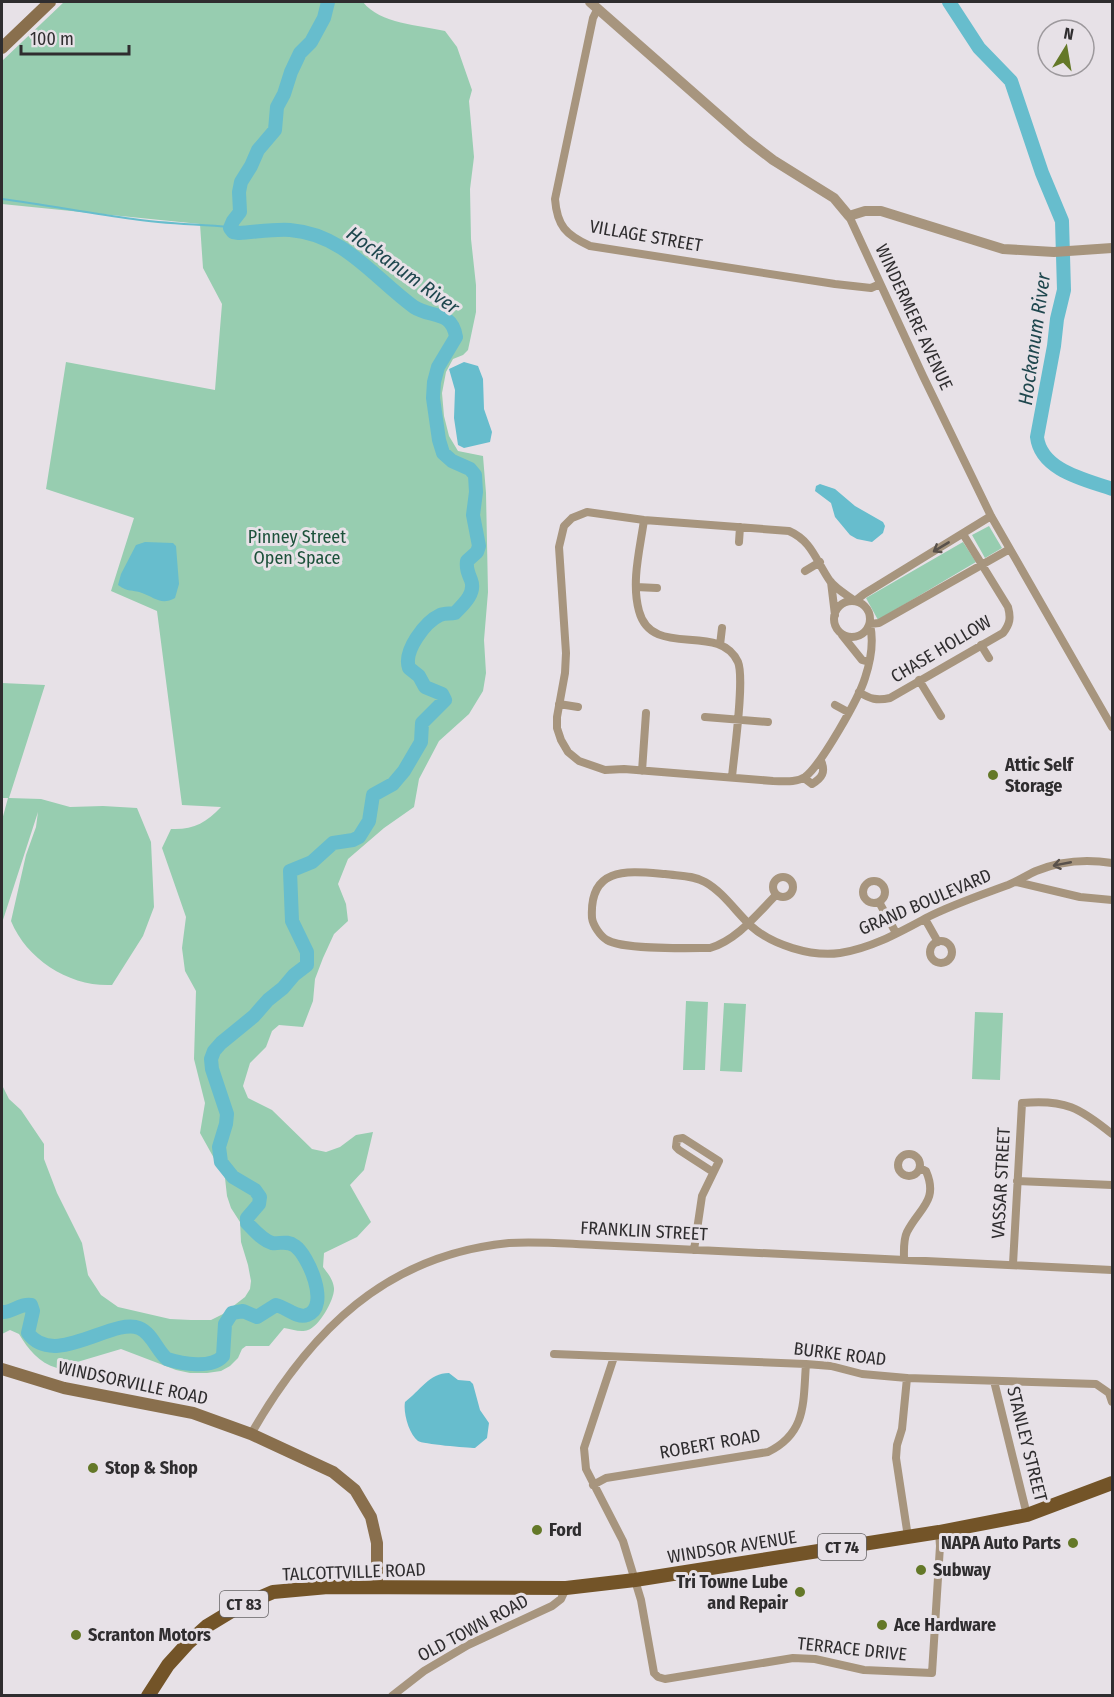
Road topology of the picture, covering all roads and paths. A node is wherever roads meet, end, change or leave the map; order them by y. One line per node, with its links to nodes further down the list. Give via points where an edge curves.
1 (50, 2): 3 (main road)
2 (594, 5): 4 (street, WINDERMERE AVENUE, via 747,140 834,198); 6 (street, VILLAGE STREET, via 555,199 562,228 590,246 825,282 871,288)
3 (2, 48)
4 (849, 216): 5 (street, via 881,211 1003,249 1054,252); 6 (street, WINDERMERE AVENUE)
5 (1113, 248)
6 (880, 284): 7 (street, WINDERMERE AVENUE)
7 (991, 516): 10 (street); 12 (street, WINDERMERE AVENUE)
8 (644, 520): 9 (street); 17 (street); 30 (street, via 587,512 564,526 559,547 566,653)
9 (740, 527): 11 (street); 13 (street, via 789,531 801,536)
10 (963, 534): 14 (street, CHASE HOLLOW); 19 (street, one-way to 19)
11 (739, 542)
12 (1008, 550): 14 (street); 39 (street, WINDERMERE AVENUE)
13 (820, 562): 15 (street); 16 (street)
14 (982, 564): 21 (street, via 879,623); 25 (street, CHASE HOLLOW, via 1010,616 1003,633)
15 (806, 571)
16 (831, 582): 19 (street); 20 (street)
17 (636, 587): 18 (street); 24 (street, via 639,611 650,630 665,638)
18 (657, 588)
19 (855, 601): 20 (street, via 840,606); 21 (street, via 866,607)
20 (835, 615): 23 (street, via 835,626)
21 (870, 624): 23 (street, via 859,636); 27 (street, via 873,638)
22 (722, 628): 24 (street)
23 (842, 634): 27 (street, via 852,650)
24 (720, 645): 37 (street, via 735,656 739,665)
25 (981, 645): 26 (street); 28 (street, CHASE HOLLOW)
26 (989, 658)
27 (869, 662): 29 (street)
28 (919, 680): 29 (street, CHASE HOLLOW, via 879,701); 35 (street)
29 (859, 692): 33 (street)
30 (559, 704): 32 (street); 40 (street, via 557,728 561,740 579,761 605,770)
31 (835, 705): 33 (street)
32 (578, 707)
33 (848, 712): 41 (street, via 821,761 804,778 773,781)
34 (646, 713): 40 (street)
35 (941, 716)
36 (705, 717): 37 (street)
37 (737, 719): 38 (street); 41 (street)
38 (768, 722)
39 (1113, 727)
40 (642, 771): 41 (street)
41 (732, 777)
42 (1113, 863): 43 (street, GRAND BOULEVARD, one-way to 43, via 1055,865)
43 (1015, 882): 45 (street, GRAND BOULEVARD, via 1080,897); 47 (street, GRAND BOULEVARD)
44 (776, 895): 48 (street)
45 (1113, 900)
46 (879, 902): 49 (street)
47 (925, 919): 49 (street, GRAND BOULEVARD); 50 (street)
48 (748, 922): 48 (street, GRAND BOULEVARD, via 735,936 711,948 623,945 598,932 592,921 593,902 598,886 613,874 639,872 687,877 714,888); 49 (street, GRAND BOULEVARD, via 773,940 815,953 856,950)
49 (896, 933)
50 (938, 942)
51 (1113, 1134): 54 (street, VASSAR STREET, via 1067,1105 1022,1103)
52 (920, 1168): 57 (street, via 926,1171 931,1189 928,1201 907,1233)
53 (713, 1172): 53 (street, via 719,1161 716,1158 683,1138 677,1139 679,1150); 56 (street, via 702,1196)
54 (1017, 1181): 55 (street); 58 (street, VASSAR STREET)
55 (1113, 1185)
56 (694, 1250): 57 (street, FRANKLIN STREET); 67 (street, FRANKLIN STREET, via 512,1243 476,1248 421,1265 386,1282 327,1328)
57 (904, 1260): 58 (street, FRANKLIN STREET)
58 (1013, 1264): 59 (street, FRANKLIN STREET)
59 (1113, 1270)
60 (554, 1354): 61 (street, BURKE ROAD)
61 (614, 1357): 62 (street, BURKE ROAD); 69 (street, via 584,1448 586,1469)
62 (806, 1364): 64 (street, BURKE ROAD); 69 (street, ROBERT ROAD, via 803,1410 791,1436 782,1445 768,1452 606,1478)
63 (2, 1369): 67 (main road, WINDSORVILLE ROAD, via 64,1388 193,1413)
64 (907, 1378): 65 (street, BURKE ROAD); 72 (street, via 896,1458)
65 (994, 1381): 66 (street, BURKE ROAD, via 1096,1384 1109,1393); 70 (street, STANLEY STREET)
66 (1113, 1402)
67 (251, 1434): 74 (main road, WINDSORVILLE ROAD, via 333,1472 356,1490 375,1529)
68 (1113, 1483): 70 (main road, WINDSOR AVENUE / CT 74)
69 (593, 1485): 73 (street, via 622,1541)
70 (1027, 1515): 71 (main road, WINDSOR AVENUE / CT 74)
71 (939, 1532): 72 (main road, WINDSOR AVENUE / CT 74); 73 (street, TERRACE DRIVE, via 932,1673 864,1670 793,1658 658,1677)
72 (908, 1537): 73 (main road, WINDSOR AVENUE / CT 74)
73 (635, 1580): 75 (main road, WINDSOR AVENUE / CT 74)
74 (377, 1587): 75 (main road, TALCOTTVILLE ROAD / CT 83); 76 (main road, TALCOTTVILLE ROAD / CT 83, via 290,1589 256,1598 194,1637)
75 (566, 1588): 77 (street, OLD TOWN ROAD, via 552,1606 468,1645)
76 (148, 1695)
77 (392, 1695)

